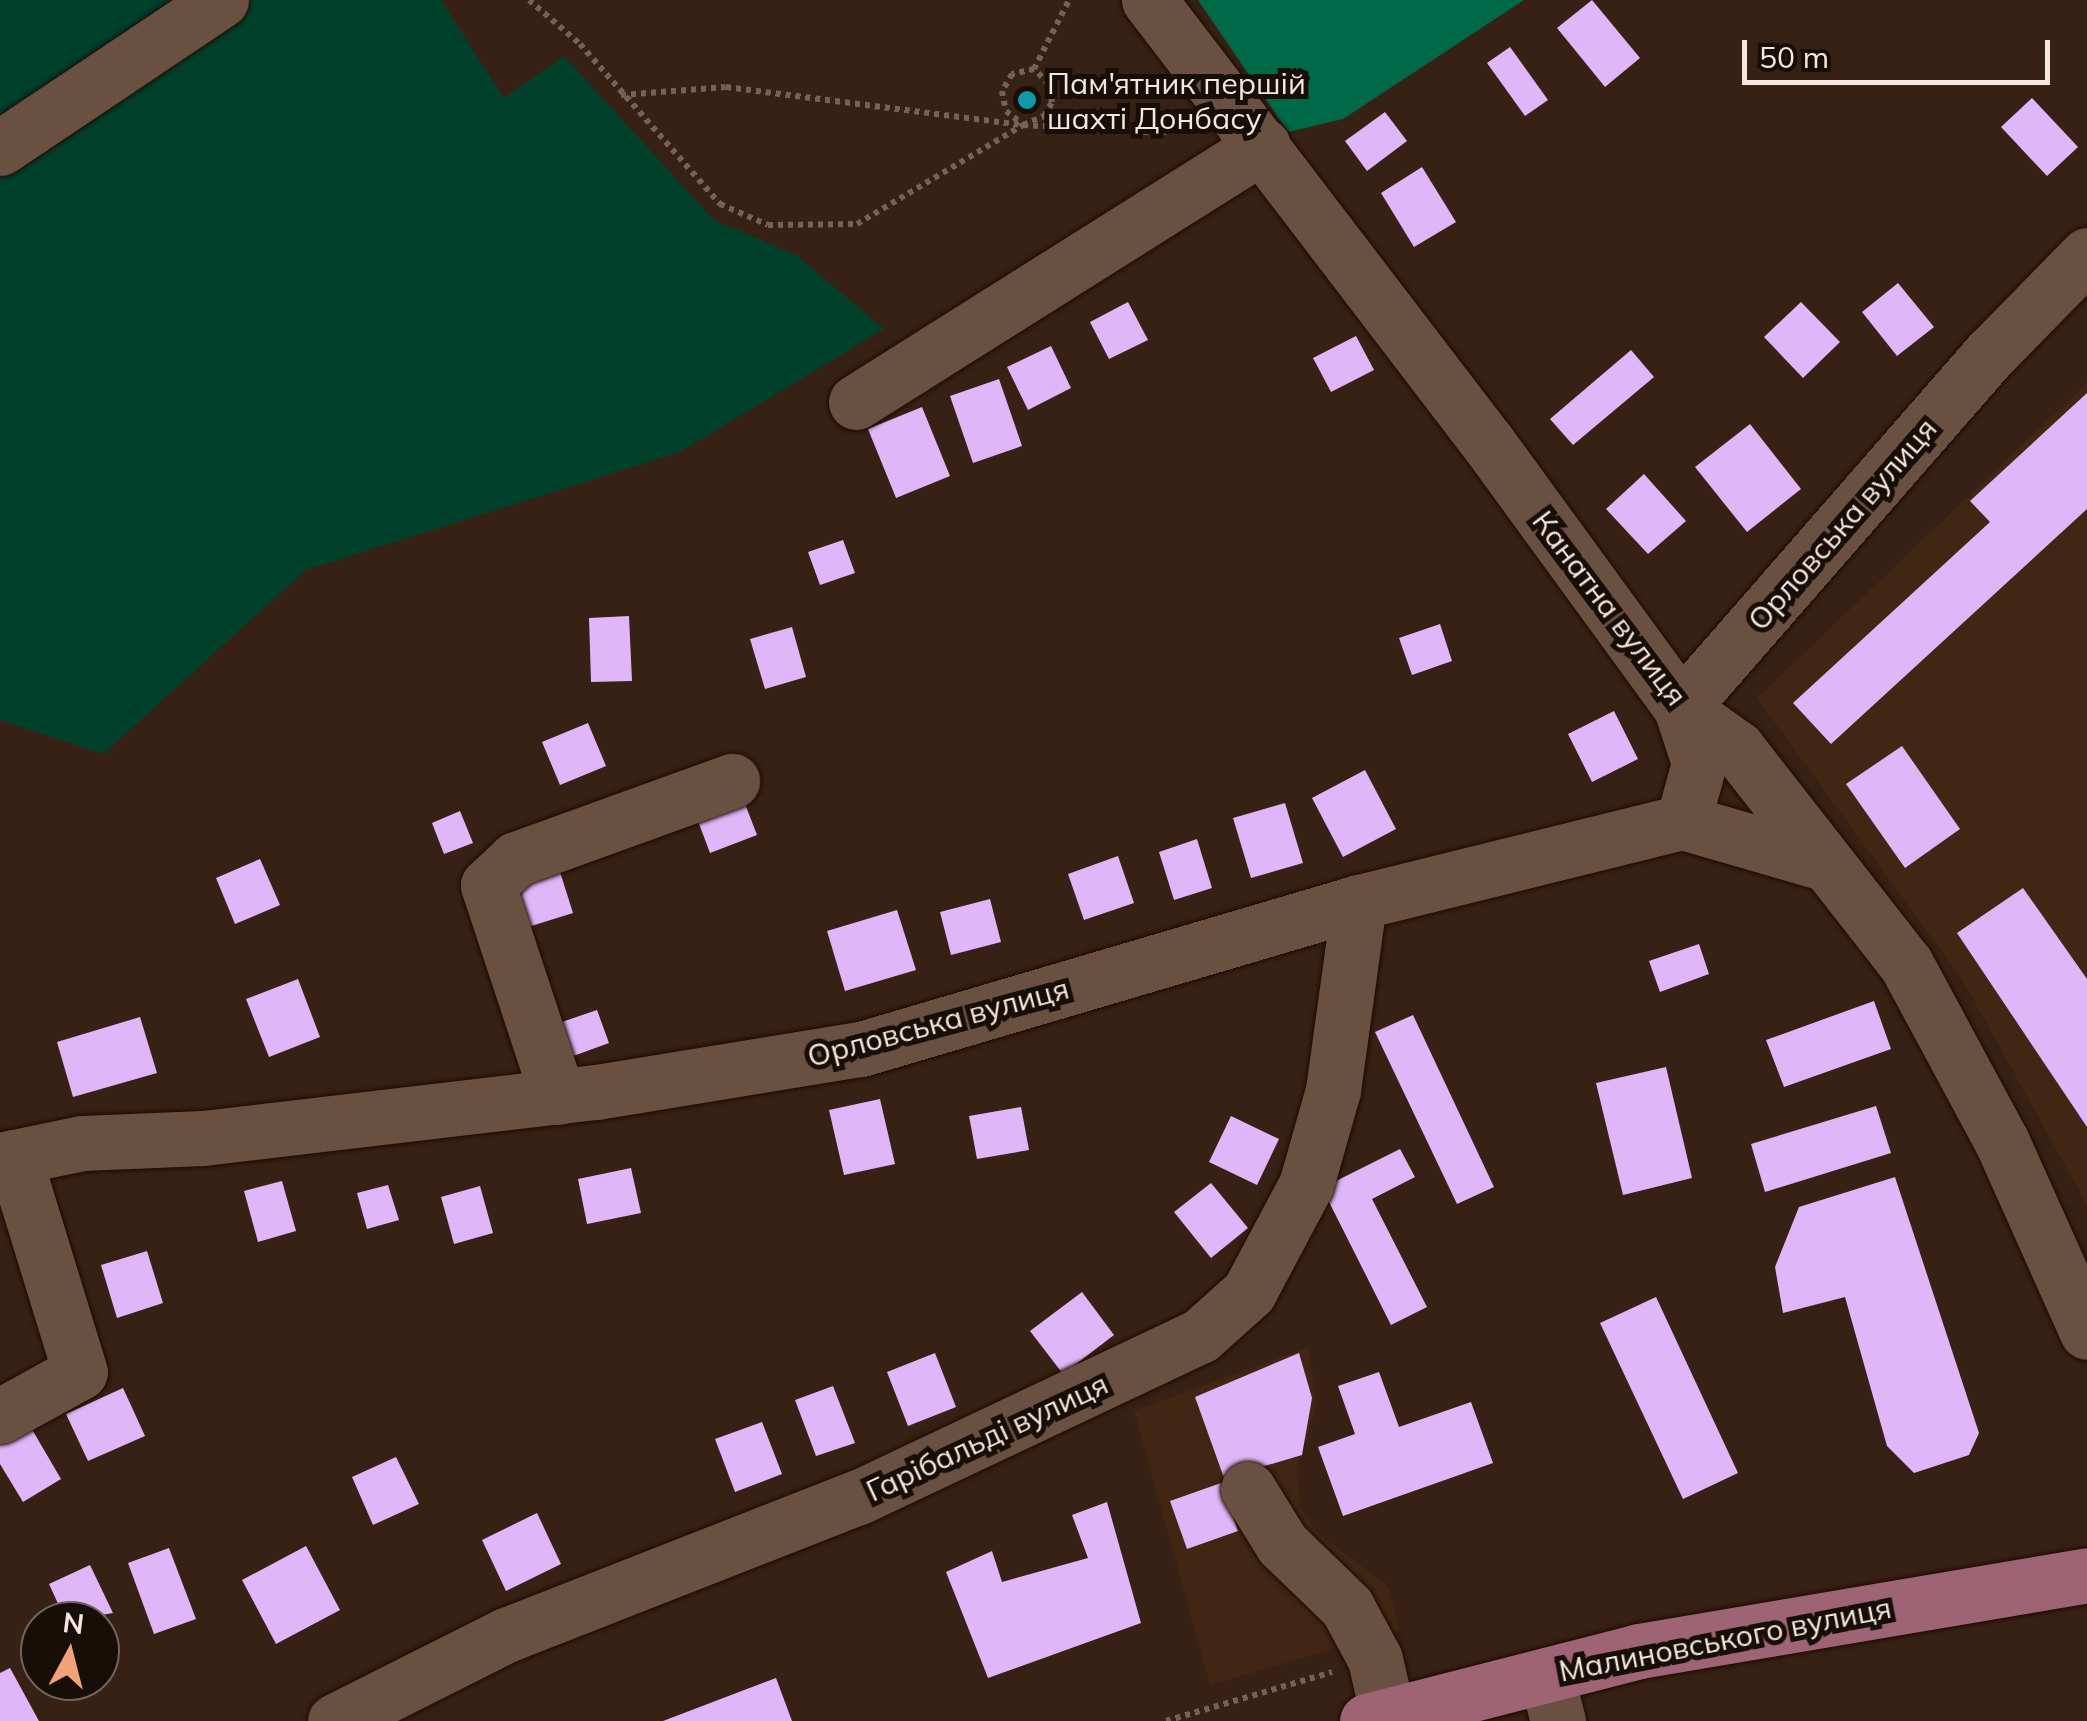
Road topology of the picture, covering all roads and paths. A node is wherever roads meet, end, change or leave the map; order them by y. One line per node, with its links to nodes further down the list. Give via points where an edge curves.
1 (220, 0): 10 (street)
2 (529, 0): 6 (path, via 580,44)
3 (1069, 0): 5 (path)
4 (1149, 0): 7 (street, Канатна вулиця)
5 (1034, 69): 8 (path, via 1048,84 1052,102 1044,116); 8 (path, via 1012,74 1002,91 1006,111)
6 (622, 95): 8 (path, via 726,87); 8 (path, via 720,204 768,225 856,224)
7 (1217, 96): 8 (path, via 1163,133); 9 (street, Канатна вулиця)
8 (1023, 125)
9 (1263, 146): 12 (street); 13 (street, Канатна вулиця)
10 (0, 148)
11 (2087, 255): 13 (street, Орловська вулиця, via 1991,353)
12 (856, 402)
13 (1681, 708): 15 (street, via 1700,763); 16 (street, Канатна вулиця, via 1738,748)
14 (732, 781): 18 (street, via 516,860 488,885)
15 (1683, 822): 16 (street, Орловська вулиця); 17 (street, Орловська вулиця)
16 (1824, 862): 20 (street, Канатна вулиця, via 1906,964 2002,1142)
17 (1359, 902): 18 (street, Орловська вулиця, via 861,1049); 27 (street, Гарібальді вулиця, via 1333,1090 1306,1185 1250,1292 1200,1336 859,1497 506,1635)
18 (558, 1097): 19 (street, Орловська вулиця, via 202,1138 82,1143)
19 (7, 1158): 21 (street, via 80,1372)
20 (2087, 1332)
21 (0, 1416)
22 (1248, 1490): 24 (street, via 1282,1544 1346,1608)
23 (2087, 1575): 25 (main road, Малиновського вулиця, via 1639,1651)
24 (1375, 1659): 26 (street); 28 (path)
25 (1552, 1698): 26 (main road, Малиновського вулиця)
26 (1378, 1718)
27 (335, 1721)
28 (1166, 1721)

